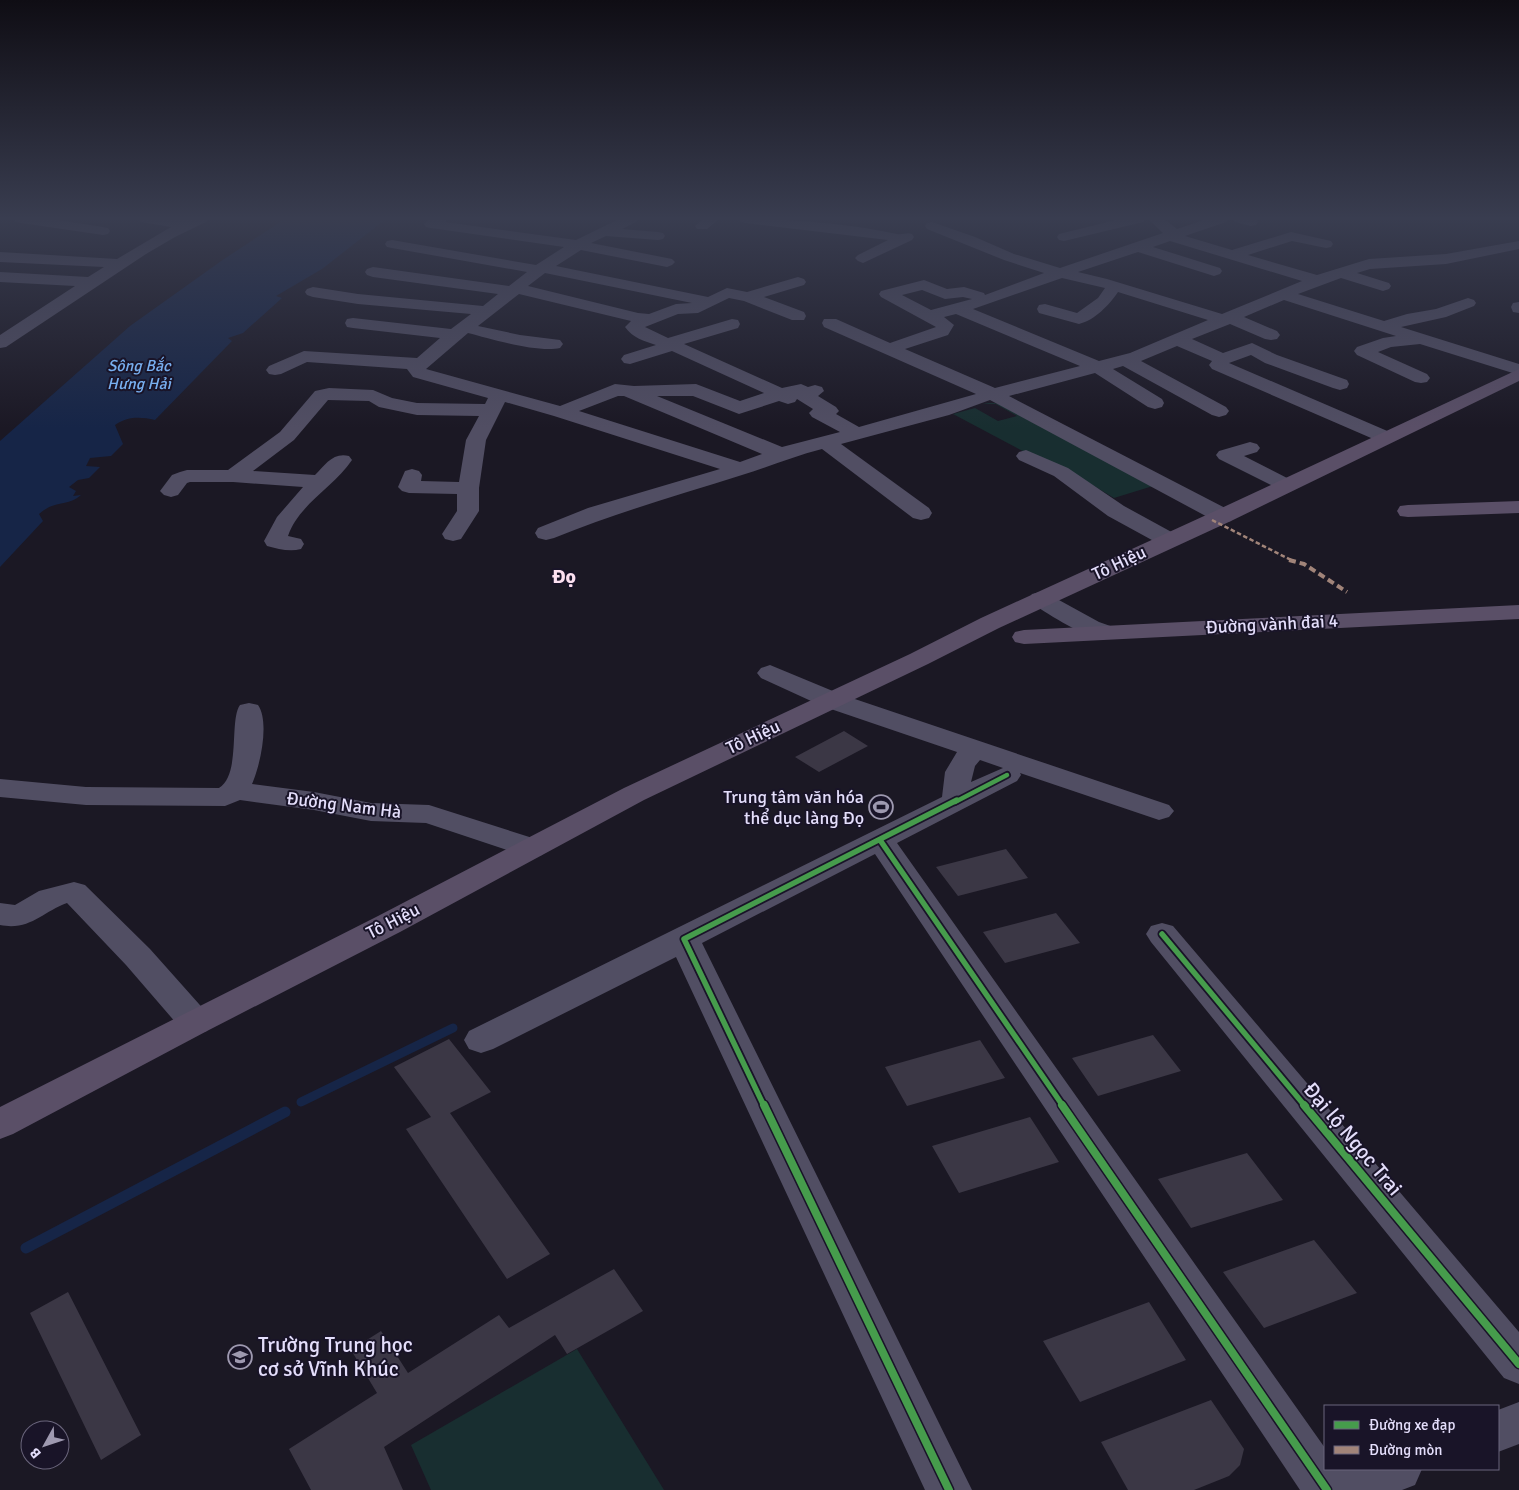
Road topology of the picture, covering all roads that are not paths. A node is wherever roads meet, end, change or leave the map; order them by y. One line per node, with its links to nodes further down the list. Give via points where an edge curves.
1 (80, 289): 33 (street)
2 (510, 289): 3 (street)
3 (514, 289): 20 (street); 24 (street)
4 (641, 289): 16 (street)
5 (776, 289): 14 (street)
6 (909, 289): 22 (street, via 887,294)
7 (932, 289): 15 (street, via 945,294 964,292)
8 (1017, 289): 15 (street)
9 (1112, 289): 19 (street, via 1104,301 1079,319)
10 (1123, 289): 23 (street)
11 (1298, 289): 13 (street)
12 (313, 292): 20 (street, via 358,300)
13 (1284, 295): 23 (street); 28 (street)
14 (748, 297): 16 (street, via 727,293); 21 (street)
15 (988, 299): 18 (street)
16 (710, 302): 24 (street)
17 (1468, 303): 28 (street)
18 (956, 308): 22 (street); 41 (street)
19 (1045, 309)
20 (488, 311): 29 (street)
21 (798, 316)
22 (928, 316): 36 (street, via 946,325 942,331)
23 (1227, 318): 30 (street); 32 (street)
24 (645, 319): 35 (street, via 634,328)
25 (830, 322): 36 (street)
26 (353, 323): 29 (street)
27 (732, 324): 35 (street)
28 (1385, 327): 31 (street)
29 (460, 332): 34 (street); 40 (street)
30 (1271, 335)
31 (1422, 339): 43 (street); 44 (street, via 1389,342 1363,351)
32 (1179, 340): 37 (street); 39 (street)
33 (0, 343)
34 (554, 344)
35 (668, 345): 38 (street); 49 (street, via 695,354)
36 (889, 349): 47 (street)
37 (1223, 359): 45 (street, via 1252,348); 54 (street, via 1218,365)
38 (630, 360)
39 (1124, 360): 41 (street); 51 (street)
40 (419, 364): 42 (street, via 304,356); 48 (street, via 416,368 420,373)
41 (1098, 367): 47 (street); 50 (street, via 1151,400)
42 (275, 370)
43 (1519, 372): 54 (main road, Tô Hiệu)
44 (1422, 378)
45 (1340, 384)
46 (627, 390): 49 (street, via 696,390 739,408); 52 (street, via 615,390); 57 (street)
47 (990, 395): 53 (street); 70 (street)
48 (495, 403): 52 (street); 62 (street, via 417,409 386,403 373,396 322,395 287,436); 65 (street, via 476,440)
49 (779, 403): 53 (street, via 808,390 802,394 829,411 820,413)
50 (1118, 405)
51 (1219, 411)
52 (561, 412): 60 (street)
53 (856, 433): 55 (street)
54 (1385, 437): 64 (main road, Tô Hiệu)
55 (825, 442): 57 (street); 69 (street)
56 (1250, 448): 64 (street, via 1226,455)
57 (780, 454): 60 (street)
58 (1026, 456): 73 (street, via 1061,472 1116,511)
59 (342, 460): 63 (street)
60 (740, 465): 71 (street)
61 (412, 475): 65 (street, via 409,487)
62 (233, 476): 63 (street); 66 (street, via 187,476 179,479)
63 (322, 482): 74 (street, via 284,521 276,534 275,541)
64 (1286, 485): 70 (main road, Tô Hiệu)
65 (468, 488): 72 (street, via 468,511)
66 (171, 491)
67 (1519, 507): 68 (main road)
68 (1408, 511)
69 (922, 513)
70 (1223, 516): 73 (main road, Tô Hiệu)
71 (546, 533)
72 (452, 534)
73 (1169, 540): 75 (main road, Tô Hiệu)
74 (293, 544)
75 (1040, 600): 77 (street); 80 (main road, Tô Hiệu)
76 (1519, 612): 77 (main road, Đường vành đai 4)
77 (1107, 633): 78 (main road, Đường vành đai 4)
78 (1024, 637)
79 (770, 673): 80 (street)
80 (831, 700): 82 (street); 89 (main road, Tô Hiệu, via 634,794)
81 (249, 711): 85 (street, via 250,741)
82 (975, 749): 86 (street, via 960,766); 87 (street)
83 (1007, 775): 86 (street)
84 (0, 788): 85 (street, via 118,796 225,797)
85 (235, 791): 89 (street, Đường Nam Hà, via 371,812 429,814)
86 (956, 801): 88 (street)
87 (1160, 811)
88 (880, 840): 92 (street); 101 (street)
89 (531, 848): 93 (main road, Tô Hiệu)
90 (0, 914): 93 (street, via 11,918 21,916 58,895 74,892 138,956)
91 (1162, 934): 96 (street, Đại lộ Ngọc Trai)
92 (684, 939): 94 (street); 100 (street)
93 (195, 1022): 95 (main road, Tô Hiệu)
94 (481, 1040)
95 (0, 1124)
96 (1519, 1364)
97 (1519, 1423): 98 (street)
98 (1499, 1431)
99 (1396, 1470): 102 (street)
100 (949, 1490)
101 (1327, 1490)
102 (1344, 1490)

